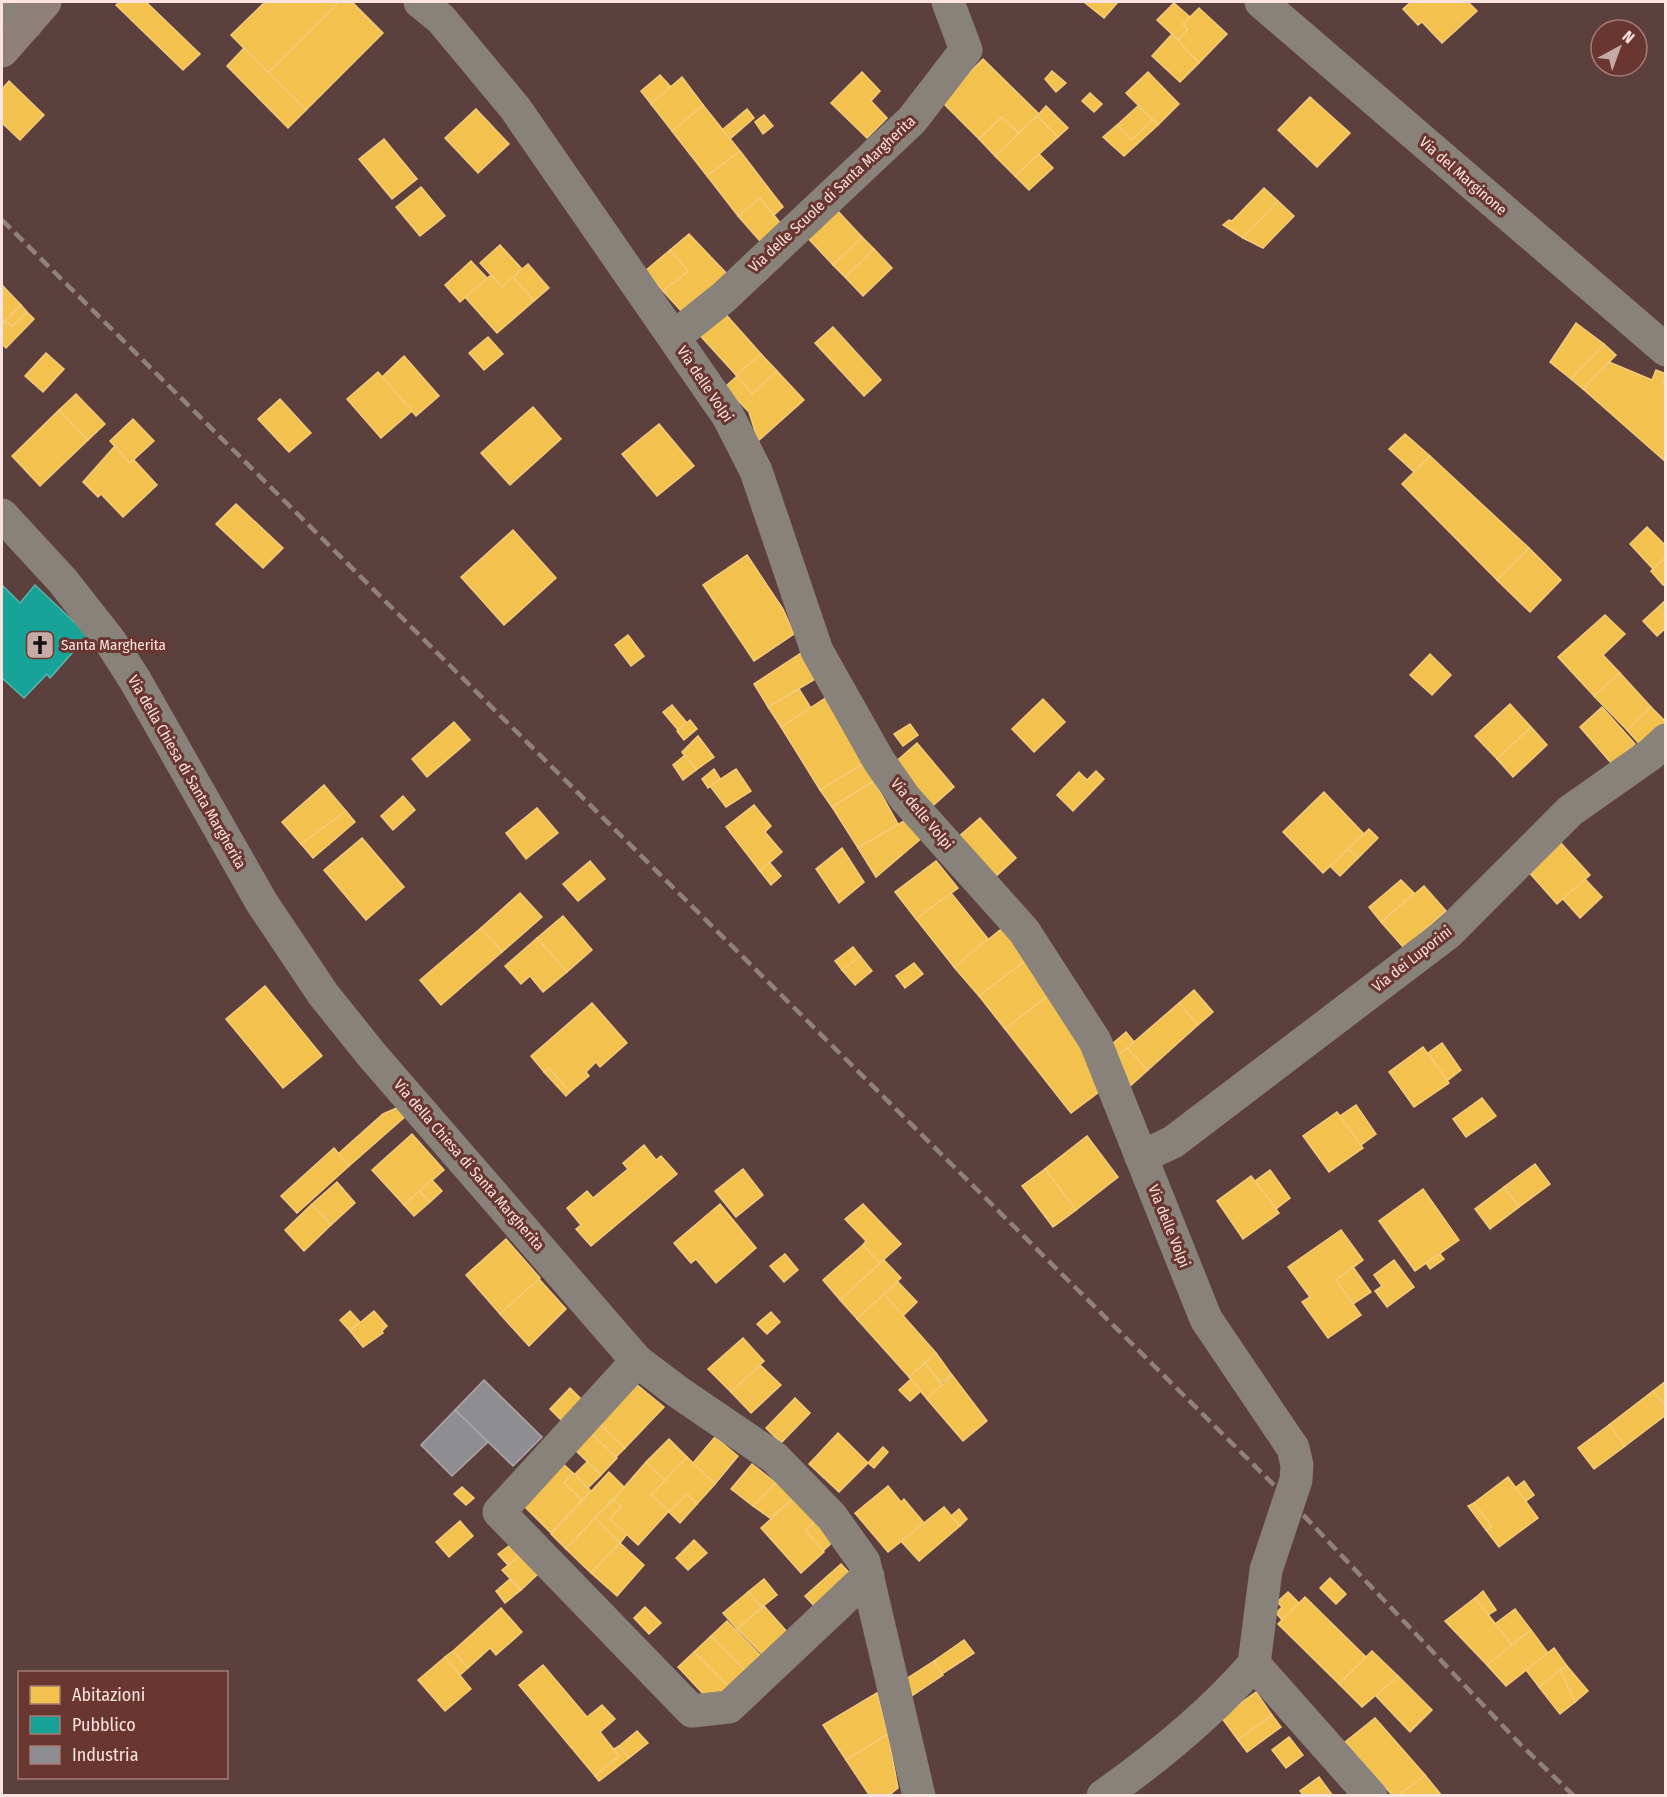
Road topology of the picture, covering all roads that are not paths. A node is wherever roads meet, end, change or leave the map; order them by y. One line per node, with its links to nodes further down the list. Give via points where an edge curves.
1 (4, 2): 5 (street)
2 (420, 2): 7 (street, Via delle Volpi, via 441,19 514,108)
3 (948, 2): 7 (street, Via delle Scuole di Santa Margherita, via 966,50 912,120 724,297)
4 (1261, 2): 8 (street, Via del Marginone)
5 (36, 12): 6 (main road)
6 (2, 51)
7 (674, 337): 11 (street, Via delle Volpi, via 728,416 756,471 817,651 879,761 905,798 1024,931 1095,1041)
8 (1665, 350)
9 (2, 515): 12 (street, Via della Chiesa di Santa Margherita, via 62,580 110,641 262,903 323,994)
10 (1665, 740): 11 (street, Via dei Luporini, via 1570,811 1448,933 1173,1142)
11 (1141, 1157): 14 (street, Via delle Volpi, via 1206,1319 1283,1431 1297,1464 1293,1490 1266,1570)
12 (637, 1361): 13 (street, Via della Chiesa di Santa Margherita, via 775,1458 832,1517 864,1562); 13 (street, via 499,1512 692,1711 729,1707)
13 (868, 1576): 15 (street, Via della Chiesa di Santa Margherita)
14 (1254, 1664): 16 (street, via 1228,1694 1150,1763); 17 (street)
15 (919, 1796)
16 (1103, 1796)
17 (1371, 1796)

